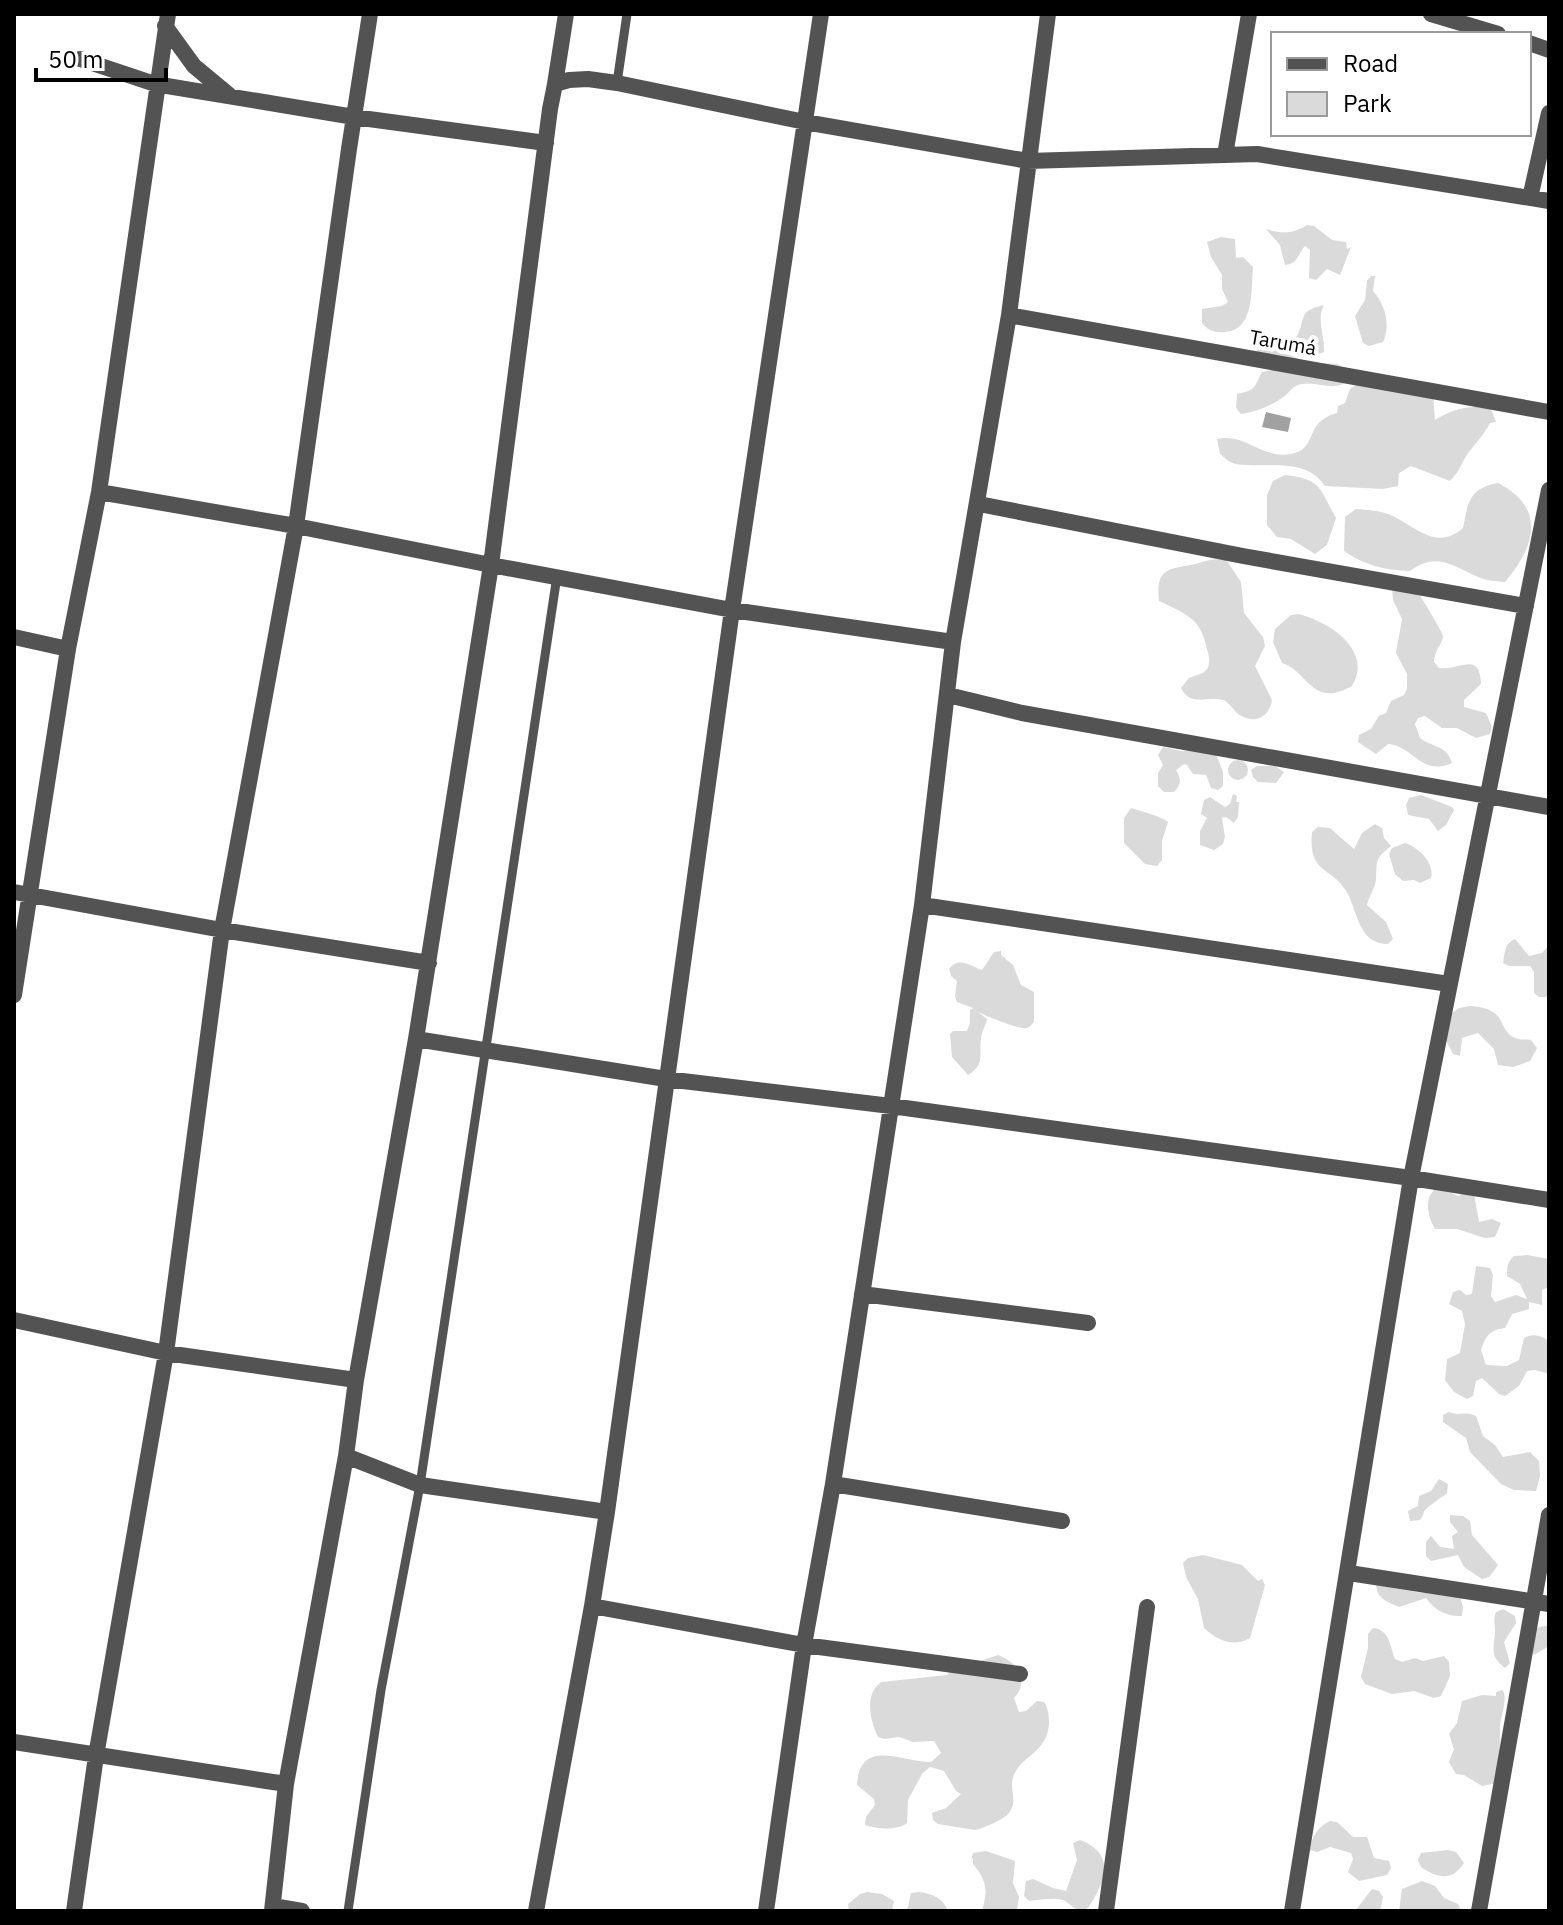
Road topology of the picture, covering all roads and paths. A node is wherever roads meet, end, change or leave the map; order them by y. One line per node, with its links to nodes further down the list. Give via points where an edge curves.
1 (370, 14): 16 (street)
2 (566, 14): 13 (street)
3 (627, 14): 11 (lane)
4 (821, 14): 17 (street)
5 (1048, 14): 20 (street)
6 (1249, 14): 19 (street)
7 (1431, 14): 9 (street)
8 (166, 20): 12 (street); 14 (street, via 194,66)
9 (1491, 32)
10 (80, 59): 12 (street)
11 (617, 83): 13 (street, via 588,79); 17 (street)
12 (155, 84): 14 (street); 26 (street)
13 (555, 84): 18 (street)
14 (230, 96): 16 (street)
15 (1549, 113): 21 (street)
16 (354, 117): 18 (street); 28 (street)
17 (805, 122): 20 (street); 32 (street)
18 (546, 143): 29 (street)
19 (1225, 155): 20 (street); 21 (street, via 1257,154)
20 (1028, 161): 23 (street)
21 (1530, 198): 22 (street)
22 (1549, 201)
23 (1009, 315): 24 (street, Tarumá); 27 (street)
24 (1549, 412)
25 (1549, 490): 31 (street)
26 (99, 492): 28 (street); 35 (street)
27 (979, 504): 31 (street); 34 (street)
28 (296, 526): 29 (street); 41 (street)
29 (491, 565): 30 (street); 42 (street)
30 (557, 576): 32 (street); 46 (lane)
31 (1526, 606): 37 (street)
32 (732, 610): 34 (street); 47 (street)
33 (14, 637): 35 (street)
34 (953, 642): 36 (street)
35 (68, 649): 39 (street)
36 (948, 695): 37 (street); 40 (street)
37 (1489, 798): 38 (street); 43 (street)
38 (1549, 807)
39 (21, 894): 41 (street); 44 (street)
40 (922, 905): 43 (street); 48 (street)
41 (222, 930): 42 (street); 54 (street)
42 (429, 963): 45 (street)
43 (1449, 984): 49 (street)
44 (14, 995)
45 (416, 1039): 46 (street); 55 (street)
46 (486, 1051): 47 (street); 58 (lane)
47 (666, 1079): 48 (street); 59 (street)
48 (891, 1106): 49 (street); 51 (street)
49 (1411, 1178): 50 (street); 62 (street)
50 (1549, 1200)
51 (862, 1294): 53 (street); 57 (street)
52 (14, 1320): 54 (street)
53 (1088, 1323)
54 (166, 1353): 55 (street); 69 (street)
55 (356, 1380): 56 (street)
56 (346, 1456): 58 (street); 70 (street)
57 (833, 1484): 61 (street); 66 (street)
58 (420, 1485): 59 (street); 74 (lane, via 381,1690)
59 (607, 1512): 64 (street)
60 (1549, 1515): 63 (street)
61 (1062, 1521)
62 (1349, 1573): 63 (street); 78 (street)
63 (1542, 1603): 79 (street)
64 (592, 1606): 66 (street); 75 (street)
65 (1147, 1607): 77 (street)
66 (804, 1645): 67 (street); 76 (street)
67 (1020, 1674)
68 (14, 1742): 69 (street)
69 (96, 1756): 70 (street); 72 (street)
70 (286, 1784): 71 (street)
71 (273, 1908): 73 (street)
72 (74, 1911)
73 (302, 1911)
74 (348, 1911)
75 (536, 1911)
76 (766, 1911)
77 (1106, 1911)
78 (1292, 1911)
79 (1479, 1911)

